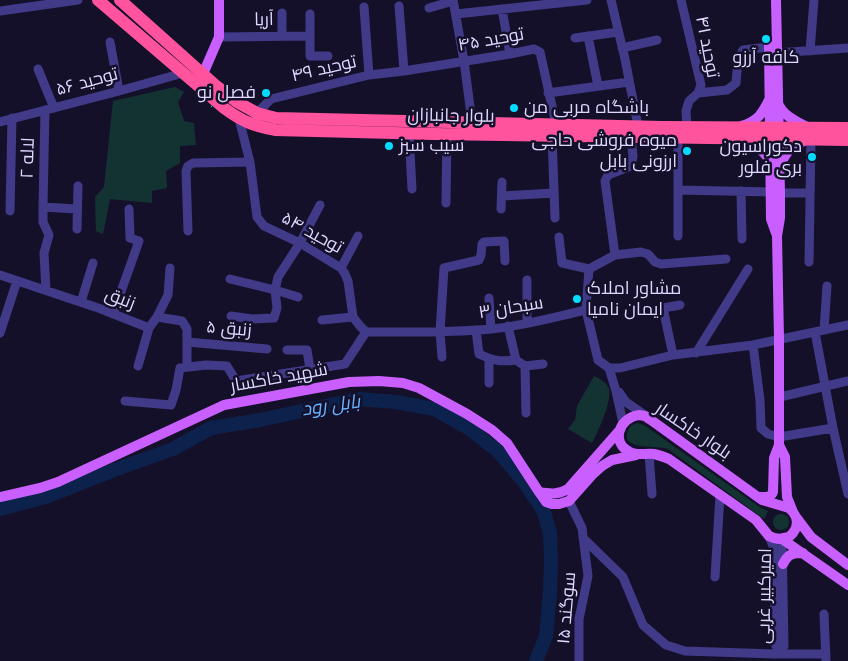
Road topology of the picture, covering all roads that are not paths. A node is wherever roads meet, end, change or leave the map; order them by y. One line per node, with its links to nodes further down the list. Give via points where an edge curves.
1 (78, 0): 16 (street)
2 (98, 0): 37 (highway, بلوار جانبازان)
3 (120, 0): 38 (highway, بلوار جانبازان)
4 (219, 0): 24 (main road)
5 (453, 0): 14 (street); 19 (street)
6 (587, 0): 15 (street)
7 (611, 0): 20 (street)
8 (682, 0): 44 (street, توحید ۴۱, via 700,85)
9 (769, 0): 30 (main road)
10 (776, 0): 30 (main road)
11 (814, 0): 31 (street)
12 (399, 6): 36 (street)
13 (364, 7): 39 (street)
14 (429, 8)
15 (502, 9): 19 (street); 32 (street)
16 (0, 11)
17 (282, 13): 21 (street)
18 (310, 14): 22 (street)
19 (456, 14): 34 (street)
20 (618, 32): 23 (street); 28 (street)
21 (282, 36): 22 (street, آریا); 24 (street, آریا)
22 (309, 36): 33 (street, via 310,56)
23 (588, 36): 25 (street); 41 (street)
24 (219, 38): 38 (main road)
25 (575, 38)
26 (657, 40): 28 (street)
27 (110, 42): 42 (street)
28 (622, 48): 40 (street)
29 (848, 48): 31 (street)
30 (773, 50): 31 (street); 44 (street, via 743,50 738,60 736,83 727,90); 45 (main road)
31 (810, 50)
32 (510, 54): 34 (street, توحید ۴۵); 43 (street, توحید ۴۵, via 534,49 540,52)
33 (328, 56)
34 (464, 61): 36 (street, توحید ۴۵); 51 (street)
35 (38, 69): 46 (street)
36 (404, 71): 39 (street, توحید ۴۹)
37 (183, 73): 42 (street, توحید ۵۶); 49 (highway, بلوار جانبازان)
38 (203, 74): 47 (highway, بلوار جانبازان, via 237,102)
39 (369, 75): 47 (street, توحید ۴۹, via 271,99)
40 (630, 82): 41 (street); 52 (street)
41 (598, 86): 43 (street)
42 (119, 91): 46 (street, توحید ۵۶)
43 (548, 93): 55 (street, توحید ۴۵)
44 (698, 93): 53 (street, توحید ۴۱, via 689,101)
45 (774, 100): 57 (main road); 58 (main road); 60 (main road)
46 (50, 109): 48 (street, توحید ۵۶); 77 (street, لاله ۲)
47 (257, 113): 51 (highway, بلوار جانبازان, via 276,118)
48 (12, 118): 50 (street, توحید ۵۶); 81 (street)
49 (239, 119): 56 (highway, بلوار جانبازان, via 275,130); 64 (street, توحید ۵۴)
50 (0, 122)
51 (472, 122): 55 (highway, بلوار جانبازان)
52 (638, 126): 53 (highway, بلوار جانبازان); 55 (highway, بلوار جانبازان)
53 (687, 127): 57 (highway, بلوار جانبازان)
54 (848, 128): 60 (highway, بلوار جانبازان)
55 (554, 130): 59 (highway, بلوار جانبازان); 61 (highway, بلوار جانبازان); 71 (street, توحید ۴۵)
56 (409, 133): 59 (highway, بلوار جانبازان); 68 (street)
57 (737, 133): 58 (highway, بلوار جانبازان); 62 (highway, بلوار جانبازان); 65 (main road, via 757,146)
58 (774, 133): 60 (highway, بلوار جانبازان); 65 (main road)
59 (447, 134): 75 (street)
60 (808, 136): 63 (highway, بلوار جانبازان); 65 (main road, via 786,152); 73 (street)
61 (630, 137): 62 (highway, بلوار جانبازان); 90 (street, via 631,166 608,175 605,181)
62 (678, 138): 69 (street)
63 (848, 140)
64 (250, 162): 84 (street, via 193,163 188,166); 89 (street, توحید ۵۴, via 259,222)
65 (775, 165): 72 (main road)
66 (502, 182): 74 (street)
67 (78, 186): 78 (street)
68 (412, 189)
69 (678, 190): 70 (street); 86 (street)
70 (741, 192): 72 (street); 88 (street)
71 (554, 193): 74 (street); 82 (street, توحید ۴۵)
72 (776, 193): 73 (street); 126 (main road, via 772,219 777,236)
73 (810, 193): 93 (street)
74 (502, 196): 80 (street)
75 (446, 203)
76 (320, 204): 89 (street)
77 (43, 208): 78 (street); 104 (street, لاله ۲, via 43,222 49,235 44,253)
78 (77, 209): 83 (street)
79 (129, 209): 111 (street, via 130,238 140,241)
80 (501, 209)
81 (10, 212)
82 (555, 218)
83 (77, 229)
84 (188, 231)
85 (358, 236): 96 (street)
86 (678, 236)
87 (559, 237): 97 (street, via 562,263)
88 (742, 239)
89 (300, 243): 96 (street, توحید ۵۴); 105 (street, via 278,277)
90 (615, 255): 91 (street, via 641,252 661,264); 97 (street)
91 (726, 259)
92 (505, 261): 124 (street, via 504,242 484,242 479,260 444,268)
93 (809, 262)
94 (93, 263): 108 (street)
95 (170, 268): 114 (street, via 168,294)
96 (341, 268): 113 (street, توحید ۵۴, via 348,281)
97 (588, 269): 110 (street)
98 (748, 269): 131 (street)
99 (0, 275): 102 (street, زنبق)
100 (230, 279): 105 (street)
101 (527, 280): 116 (street)
102 (16, 281): 104 (street, زنبق); 125 (street)
103 (826, 286): 122 (street)
104 (46, 290): 108 (street, زنبق)
105 (275, 290): 106 (street); 112 (street, via 277,308 274,318)
106 (298, 296)
107 (489, 298): 120 (street)
108 (81, 302): 111 (street, زنبق)
109 (680, 305): 132 (street, via 662,308)
110 (586, 310): 116 (street, سبحان ۳); 140 (street, via 598,360)
111 (113, 314): 119 (street, زنبق)
112 (231, 316)
113 (353, 317): 115 (street); 123 (street)
114 (157, 318): 119 (street, زنبق); 127 (street, زنبق, via 182,321 187,329)
115 (322, 320)
116 (527, 323): 118 (street, سبحان ۳)
117 (848, 324): 122 (street)
118 (508, 326): 120 (street, سبحان ۳); 135 (street)
119 (149, 328): 137 (street)
120 (491, 329): 121 (street, سبحان ۳)
121 (476, 330): 124 (street, سبحان ۳); 134 (street, via 479,354)
122 (820, 331): 126 (street); 144 (street)
123 (366, 332): 124 (street); 141 (street, via 345,364)
124 (440, 332): 133 (street)
125 (0, 333)
126 (779, 339): 128 (street); 146 (main road)
127 (187, 342): 129 (street, زنبق ۵); 139 (street, زنبق)
128 (753, 345): 131 (street); 152 (street, via 761,428)
129 (267, 349)
130 (287, 350): 141 (street, via 308,350)
131 (696, 353): 132 (street)
132 (673, 355): 140 (street)
133 (442, 357)
134 (489, 359): 135 (street); 143 (street)
135 (516, 360): 138 (street)
136 (543, 364): 138 (street)
137 (138, 366)
138 (525, 366): 148 (street)
139 (188, 367): 141 (street, via 227,366 236,381); 147 (street, via 180,368 171,405)
140 (609, 368): 145 (street)
141 (310, 369)
142 (848, 381): 144 (street)
143 (489, 383)
144 (825, 386): 146 (street); 151 (street)
145 (616, 390): 149 (street, via 626,402); 150 (street)
146 (780, 397): 152 (main road)
147 (125, 401)
148 (526, 412)
149 (646, 416): 150 (main road, بلوار خاکسار, via 632,416); 160 (main road, بلوار خاکسار)
150 (621, 427): 153 (main road, via 621,444); 155 (main road, via 568,489 555,494)
151 (833, 428): 152 (street); 157 (street)
152 (779, 441): 160 (main road, via 774,458 773,492 769,497); 162 (main road, via 785,457 788,497)
153 (637, 454): 154 (main road, بلوار خاکسار); 161 (main road, بلوار خاکسار, via 602,466)
154 (649, 454): 156 (street); 158 (main road, بلوار خاکسار, via 669,459)
155 (539, 492): 159 (main road, شهید خاکسار, via 507,443 480,422 412,385 371,381 224,404 58,482); 161 (main road, via 546,502 552,504)
156 (652, 494)
157 (848, 494)
158 (720, 495): 163 (main road, بلوار خاکسار, via 756,520); 169 (street)
159 (0, 497)
160 (760, 498): 162 (main road, بلوار خاکسار, via 788,508)
161 (569, 501): 164 (street, سوگند ۱۵, via 582,528)
162 (794, 514): 165 (main road, via 796,528 789,537); 168 (main road, via 811,537)
163 (768, 534): 165 (main road); 172 (street, امیرکبیر غربی, via 773,546)
164 (583, 538): 172 (street, via 623,577 644,625 666,645 685,651); 174 (street, سوگند ۱۵, via 588,576 580,620)
165 (782, 539): 166 (main road); 167 (street, امیرکبیر غربی)
166 (803, 553): 167 (main road, via 792,554); 170 (main road)
167 (783, 564): 172 (street, امیرکبیر غربی, via 784,646)
168 (848, 565)
169 (715, 577)
170 (848, 585)
171 (824, 614): 173 (street)
172 (776, 656): 173 (street)
173 (826, 658)
174 (579, 661)

